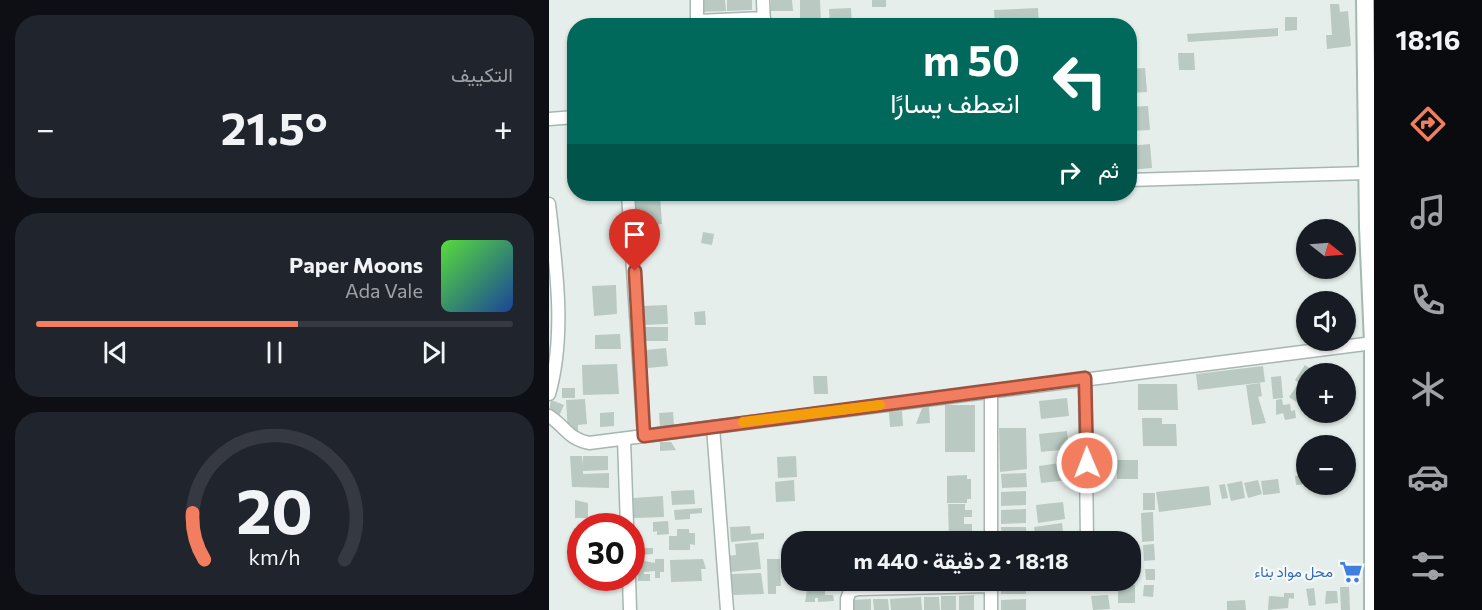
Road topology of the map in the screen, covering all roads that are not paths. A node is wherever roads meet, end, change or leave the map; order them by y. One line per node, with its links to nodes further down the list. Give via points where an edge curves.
1 (697, 0): 4 (street)
2 (763, 0): 5 (street)
3 (1365, 0): 6 (main road)
4 (697, 18)
5 (764, 18)
6 (1369, 24): 9 (main road)
7 (567, 118): 8 (street)
8 (549, 119)
9 (1370, 128): 10 (main road)
10 (1370, 176): 11 (street); 14 (main road)
11 (1137, 180)
12 (628, 201): 22 (street)
13 (549, 204): 19 (street, via 557,356)
14 (1371, 228): 15 (main road)
15 (1373, 305): 16 (main road)
16 (1373, 343): 17 (street, via 1177,370); 27 (main road)
17 (1085, 378): 18 (street); 26 (street)
18 (991, 392): 21 (street); 25 (street)
19 (549, 394)
20 (549, 416): 23 (street, via 576,440 589,443)
21 (713, 427): 22 (street); 33 (street)
22 (644, 436): 23 (street)
23 (624, 439): 24 (street)
24 (627, 513)
25 (991, 531)
26 (1087, 531)
27 (1374, 547): 31 (main road)
28 (629, 591): 32 (street)
29 (850, 591): 34 (street)
30 (991, 591): 35 (street)
31 (1373, 591): 36 (main road)
32 (630, 610)
33 (727, 610)
34 (847, 610)
35 (991, 610)
36 (1373, 610)

